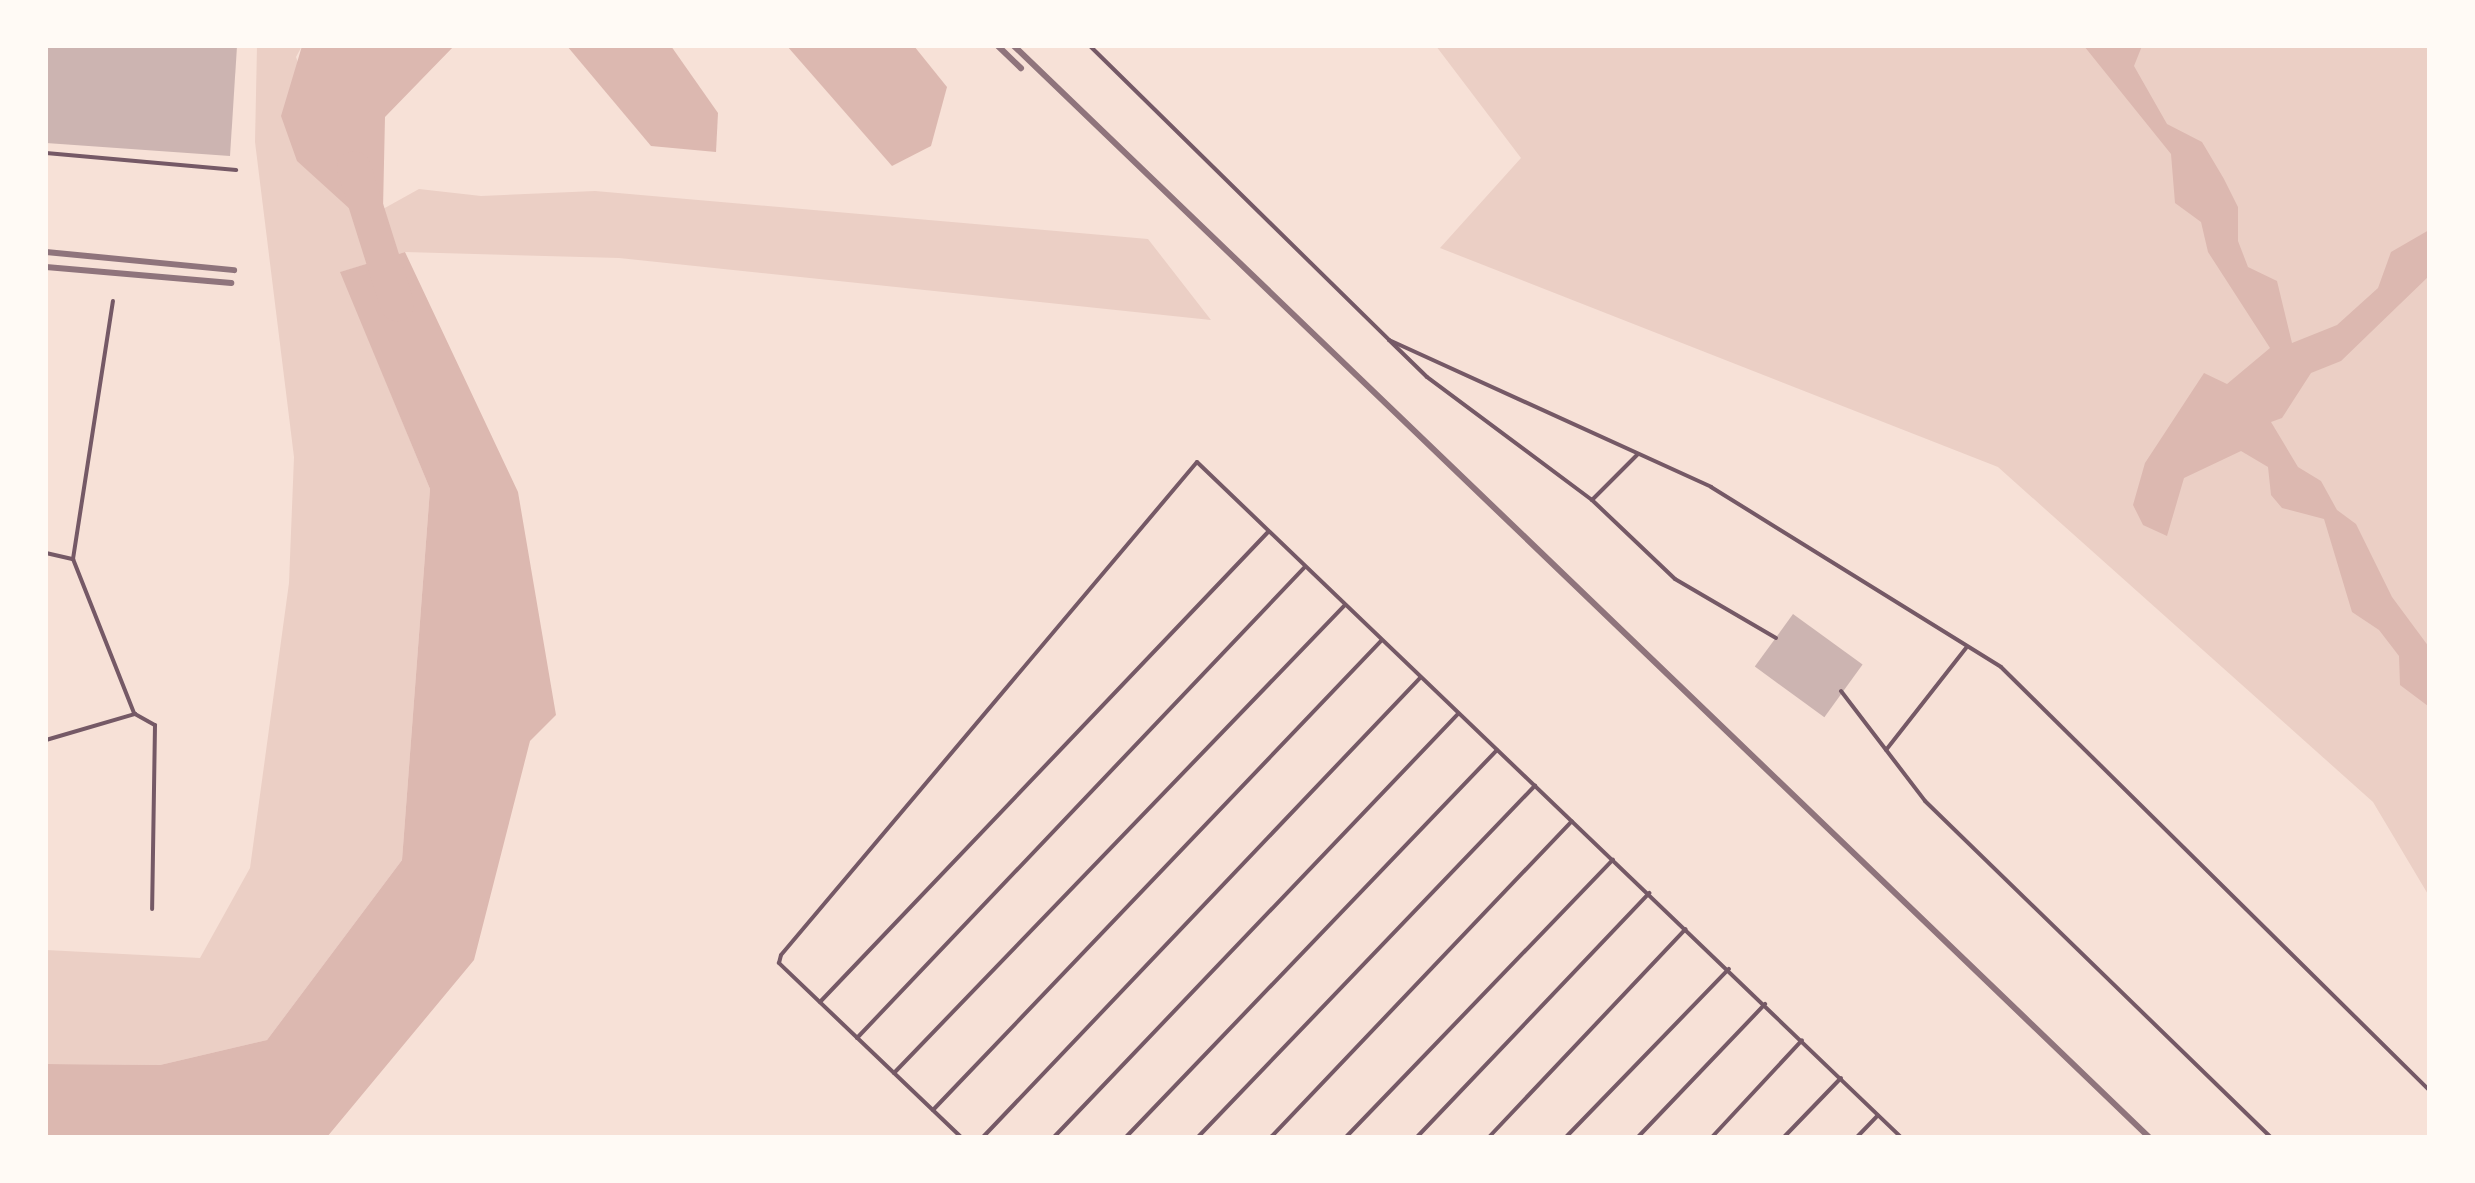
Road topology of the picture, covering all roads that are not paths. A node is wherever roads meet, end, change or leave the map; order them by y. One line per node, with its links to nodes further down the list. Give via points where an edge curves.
1 (1090, 46): 5 (lane)
2 (46, 153): 3 (lane)
3 (236, 170)
4 (113, 301): 10 (lane)
5 (1389, 340): 6 (lane); 7 (lane, via 1427,377)
6 (1638, 454): 7 (lane); 15 (lane, via 1711,487)
7 (1592, 500): 13 (lane, via 1675,579)
8 (1268, 532): 11 (lane); 30 (lane); 30 (lane, via 1197,462 781,955 779,963)
9 (46, 553): 10 (lane)
10 (73, 559): 18 (lane)
11 (1304, 568): 12 (lane); 32 (lane)
12 (1344, 606): 14 (lane); 34 (lane)
13 (1776, 638)
14 (1381, 641): 16 (lane); 37 (lane)
15 (1967, 647): 22 (lane); 36 (lane, via 2001,667)
16 (1420, 678): 19 (lane); 40 (lane)
17 (1841, 691): 22 (lane)
18 (135, 714): 20 (lane); 27 (lane, via 155,725)
19 (1458, 714): 21 (lane); 41 (lane)
20 (46, 740)
21 (1497, 750): 23 (lane); 42 (lane)
22 (1886, 750): 54 (lane, via 1925,801)
23 (1535, 786): 24 (lane); 43 (lane)
24 (1572, 821): 25 (lane); 44 (lane)
25 (1613, 860): 26 (lane); 45 (lane)
26 (1649, 893): 28 (lane); 46 (lane)
27 (152, 909)
28 (1686, 929): 29 (lane); 47 (lane)
29 (1729, 969): 31 (lane); 48 (lane)
30 (820, 1002): 32 (lane)
31 (1765, 1004): 33 (lane); 49 (lane)
32 (857, 1038): 34 (lane)
33 (1802, 1040): 35 (lane); 50 (lane)
34 (894, 1073): 37 (lane)
35 (1841, 1078): 38 (lane); 51 (lane)
36 (2429, 1090)
37 (933, 1110): 39 (lane)
38 (1878, 1115): 52 (lane); 53 (lane)
39 (961, 1137)
40 (983, 1137)
41 (1054, 1137)
42 (1126, 1137)
43 (1198, 1137)
44 (1271, 1137)
45 (1346, 1137)
46 (1417, 1137)
47 (1489, 1137)
48 (1566, 1137)
49 (1638, 1137)
50 (1712, 1137)
51 (1784, 1137)
52 (1857, 1137)
53 (1901, 1137)
54 (2270, 1137)

